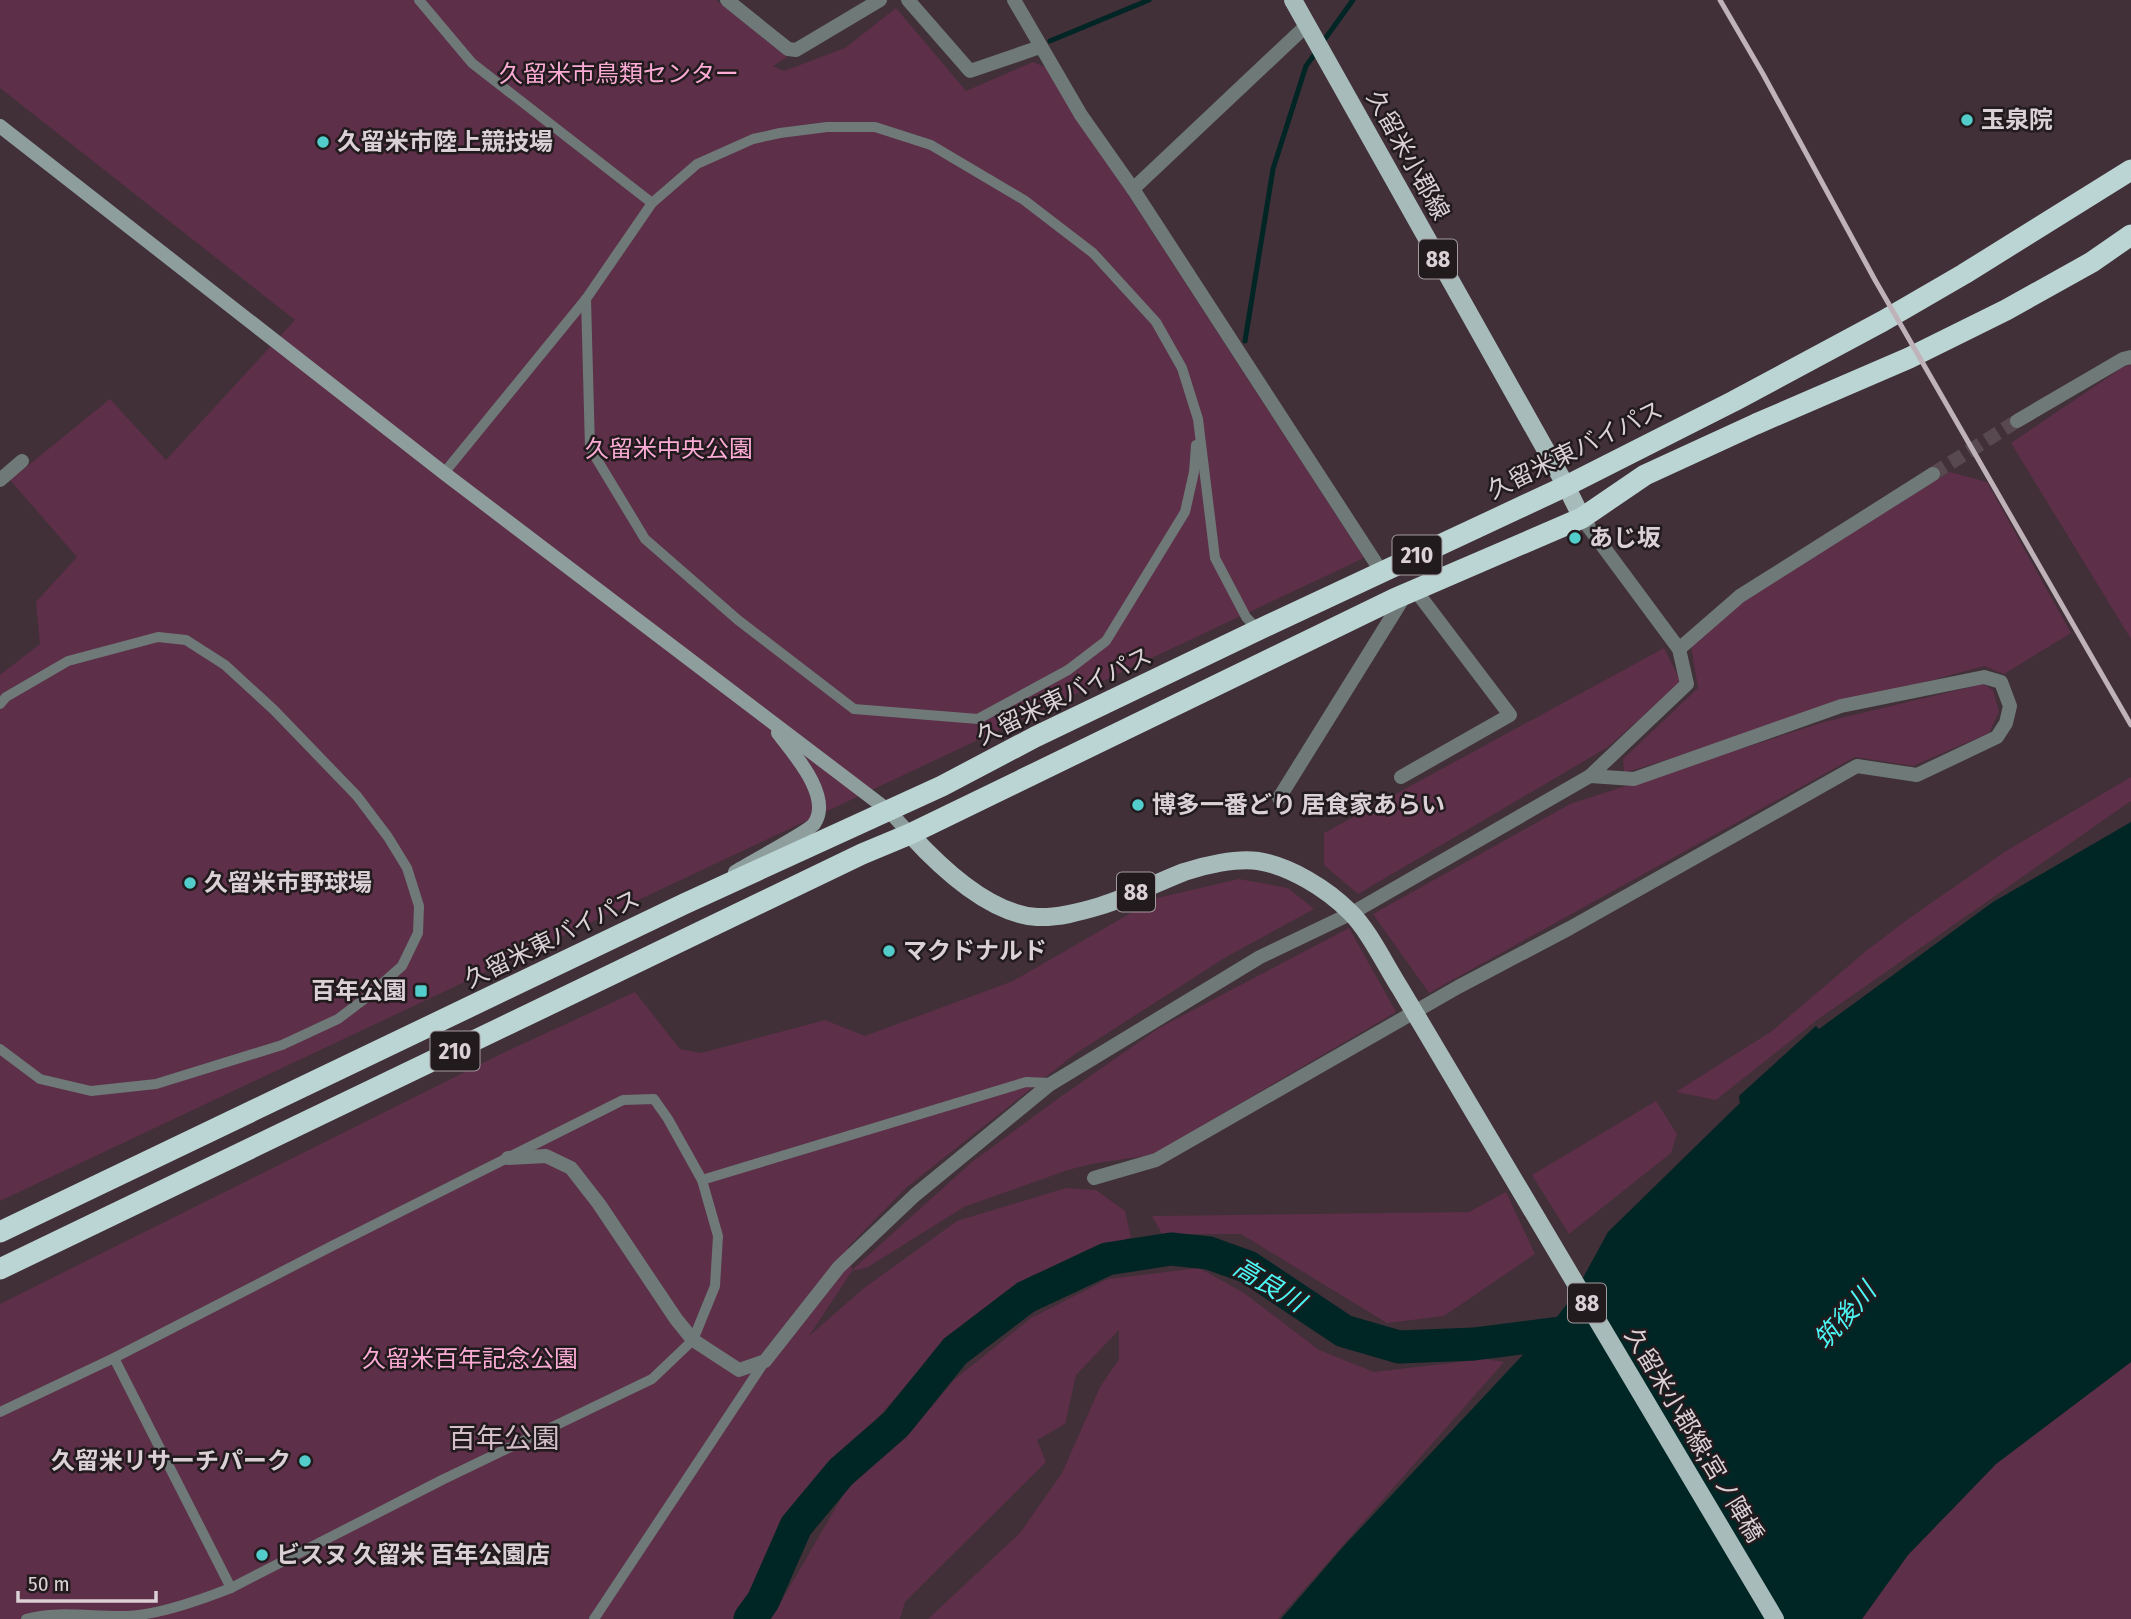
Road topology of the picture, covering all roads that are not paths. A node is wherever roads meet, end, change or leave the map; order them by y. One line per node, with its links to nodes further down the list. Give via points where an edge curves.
1 (419, 0): 12 (lane, via 472,63)
2 (727, 0): 3 (street, via 788,49 796,50)
3 (880, 0)
4 (908, 0): 8 (street, via 970,71)
5 (1014, 0): 8 (street)
6 (1293, 0): 7 (main road, 久留米小郡線 / 88)
7 (1307, 25): 11 (street); 22 (main road, 久留米小郡線 / 88)
8 (1040, 47): 11 (street, via 1081,116)
9 (0, 126): 19 (street)
10 (2131, 170): 22 (highway, 久留米東バイパス / 210, via 1883,321)
11 (1133, 189): 24 (street)
12 (652, 203): 14 (lane); 16 (lane, via 697,164 780,133 875,127 931,145 1024,200 1093,253 1156,322 1182,368)
13 (2131, 234): 23 (highway, 210, via 2092,262 2006,310 1645,475)
14 (586, 299): 16 (lane, via 590,448 645,539 738,620 854,709 978,719 1068,670 1106,641 1185,512); 19 (lane)
15 (2131, 357): 17 (street)
16 (1198, 419): 27 (lane, via 1215,558 1246,617)
17 (2017, 421)
18 (22, 461): 21 (street)
19 (444, 473): 30 (street)
20 (1933, 474): 28 (street, via 1740,596)
21 (0, 480)
22 (1566, 486): 23 (main road, 久留米小郡線 / 88); 24 (highway, 久留米東バイパス / 210)
23 (1582, 518): 25 (highway, 210); 28 (street)
24 (1381, 571): 27 (highway, 久留米東バイパス / 210)
25 (1442, 578): 26 (street); 35 (highway, 210)
26 (1416, 591): 32 (street, via 1510,715); 33 (street, via 1404,597)
27 (1258, 630): 34 (highway, 久留米東バイパス / 210)
28 (1679, 649): 31 (street, via 1687,684)
29 (0, 704): 38 (lane, via 68,661 158,637 186,640 225,665 357,796 407,868 419,905 418,933 402,966 338,1019 282,1045 156,1084 91,1090 40,1079)
30 (768, 720): 34 (street); 36 (street, via 815,786 820,810 813,826)
31 (1590, 776): 37 (street); 41 (street, via 1634,779 1841,706 1984,677 2001,682 2010,706 1997,737 1917,775 1857,766 1156,1160)
32 (1401, 777)
33 (1279, 798)
34 (889, 811): 35 (street); 36 (highway, 久留米東バイパス / 210)
35 (910, 834): 37 (main road, 88, via 964,886 1000,907 1036,917 1075,914 1187,871 1257,861 1290,871); 44 (highway, 210)
36 (684, 904): 43 (highway, 久留米東バイパス / 210)
37 (1352, 913): 39 (street, via 1260,957); 52 (main road, 久留米小郡線;宮ノ陣橋 / 88)
38 (0, 1049)
39 (1052, 1083): 42 (lane, via 1026,1082); 47 (street, via 915,1195 839,1267)
40 (508, 1158): 42 (lane, via 623,1100 654,1100); 45 (street, via 546,1156 571,1168); 46 (lane)
41 (1094, 1178)
42 (702, 1180): 45 (lane, via 718,1236 715,1286)
43 (0, 1232)
44 (0, 1269)
45 (693, 1340): 47 (street, via 739,1370); 49 (lane, via 652,1379)
46 (114, 1358): 48 (lane); 49 (lane)
47 (765, 1361): 51 (lane)
48 (0, 1412)
49 (231, 1588): 50 (lane, via 198,1601 128,1616)
50 (26, 1619)
51 (594, 1619)
52 (1775, 1619)

